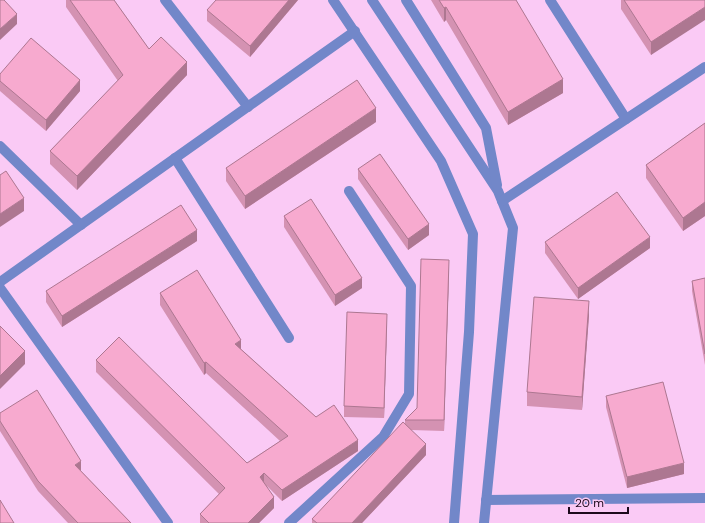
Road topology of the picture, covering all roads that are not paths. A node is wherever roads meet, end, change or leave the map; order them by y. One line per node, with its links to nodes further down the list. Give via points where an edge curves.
1 (165, 0): 8 (street)
2 (333, 0): 6 (street)
3 (372, 0): 13 (street)
4 (406, 0): 13 (street, via 486,128)
5 (550, 0): 9 (street)
6 (355, 31): 8 (street); 22 (street, via 441,161 473,234 470,332)
7 (705, 67): 9 (street)
8 (248, 107): 11 (street)
9 (626, 119): 13 (street)
10 (0, 146): 14 (street)
11 (175, 158): 14 (street); 17 (street)
12 (349, 190): 21 (street, via 411,286 409,394 383,437)
13 (500, 196): 19 (street, via 513,228)
14 (81, 225): 15 (street)
15 (0, 282)
16 (0, 288): 20 (street)
17 (289, 338)
18 (705, 498): 19 (street)
19 (486, 500): 23 (street)
20 (168, 523)
21 (289, 523)
22 (454, 523)
23 (484, 523)

